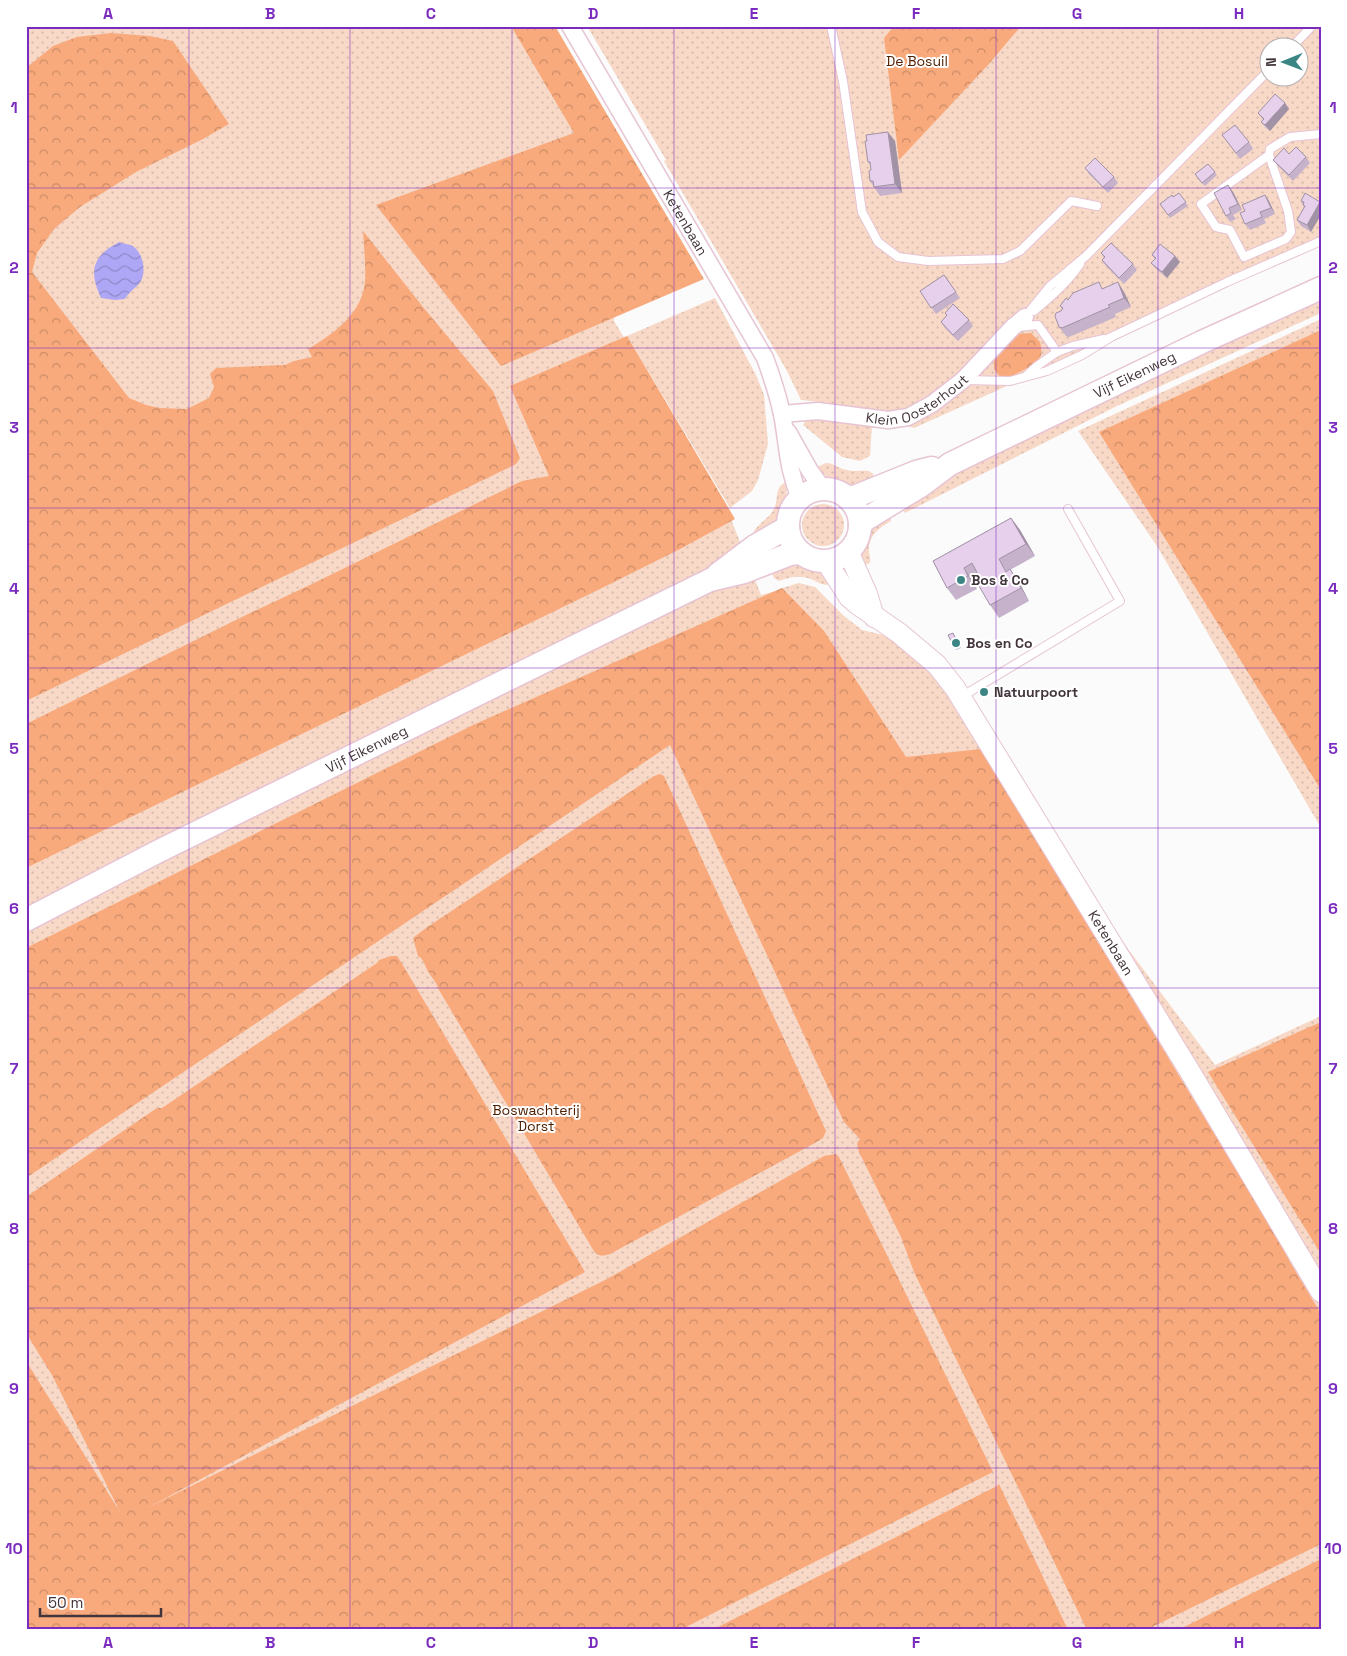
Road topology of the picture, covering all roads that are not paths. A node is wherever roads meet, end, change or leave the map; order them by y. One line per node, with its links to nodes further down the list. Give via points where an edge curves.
1 (570, 26): 16 (street, Ketenbaan, via 765,358)
2 (831, 26): 8 (lane, via 843,81 862,212 878,242 898,257 928,261 1004,259 1020,251 1070,201)
3 (1312, 26): 4 (lane)
4 (1301, 38)
5 (1260, 79): 11 (lane, via 1086,256 1059,291)
6 (1321, 134): 7 (lane, via 1290,137 1270,149)
7 (1269, 155): 7 (lane, via 1288,210 1291,232 1286,239 1244,257 1230,230 1216,227 1201,204)
8 (1097, 206)
9 (1321, 241): 12 (lane)
10 (1321, 288): 17 (main road, Vijf Eikenweg)
11 (1019, 322): 13 (lane, via 1038,325); 15 (street, Klein Oosterhout)
12 (1111, 337): 13 (lane); 14 (lane, via 1082,355)
13 (1057, 352): 14 (lane)
14 (1025, 377): 15 (lane, via 1010,381)
15 (963, 380): 16 (street, Klein Oosterhout, via 932,404 908,417 888,420 818,411)
16 (783, 420): 18 (street, Ketenbaan); 19 (street, Ketenbaan, via 791,475)
17 (950, 464): 20 (main road, Vijf Eikenweg, via 916,472); 22 (main road, Vijf Eikenweg, via 922,485 866,518)
18 (823, 489): 19 (main road); 20 (main road)
19 (800, 498): 23 (main road, via 790,511)
20 (849, 499): 22 (main road, via 859,516)
21 (1068, 509): 29 (lane, via 1120,600)
22 (860, 526): 24 (main road)
23 (788, 527): 25 (main road, via 792,541); 27 (main road, Vijf Eikenweg, via 755,546)
24 (848, 551): 26 (main road); 28 (street)
25 (801, 553): 26 (main road, via 813,560); 27 (main road, Vijf Eikenweg)
26 (826, 561): 28 (street, Ketenbaan, via 850,597)
27 (710, 580): 30 (main road, Vijf Eikenweg, via 159,851)
28 (874, 617): 29 (street, Ketenbaan, via 937,665)
29 (961, 697): 31 (street, Ketenbaan)
30 (26, 920)
31 (1321, 1292)

